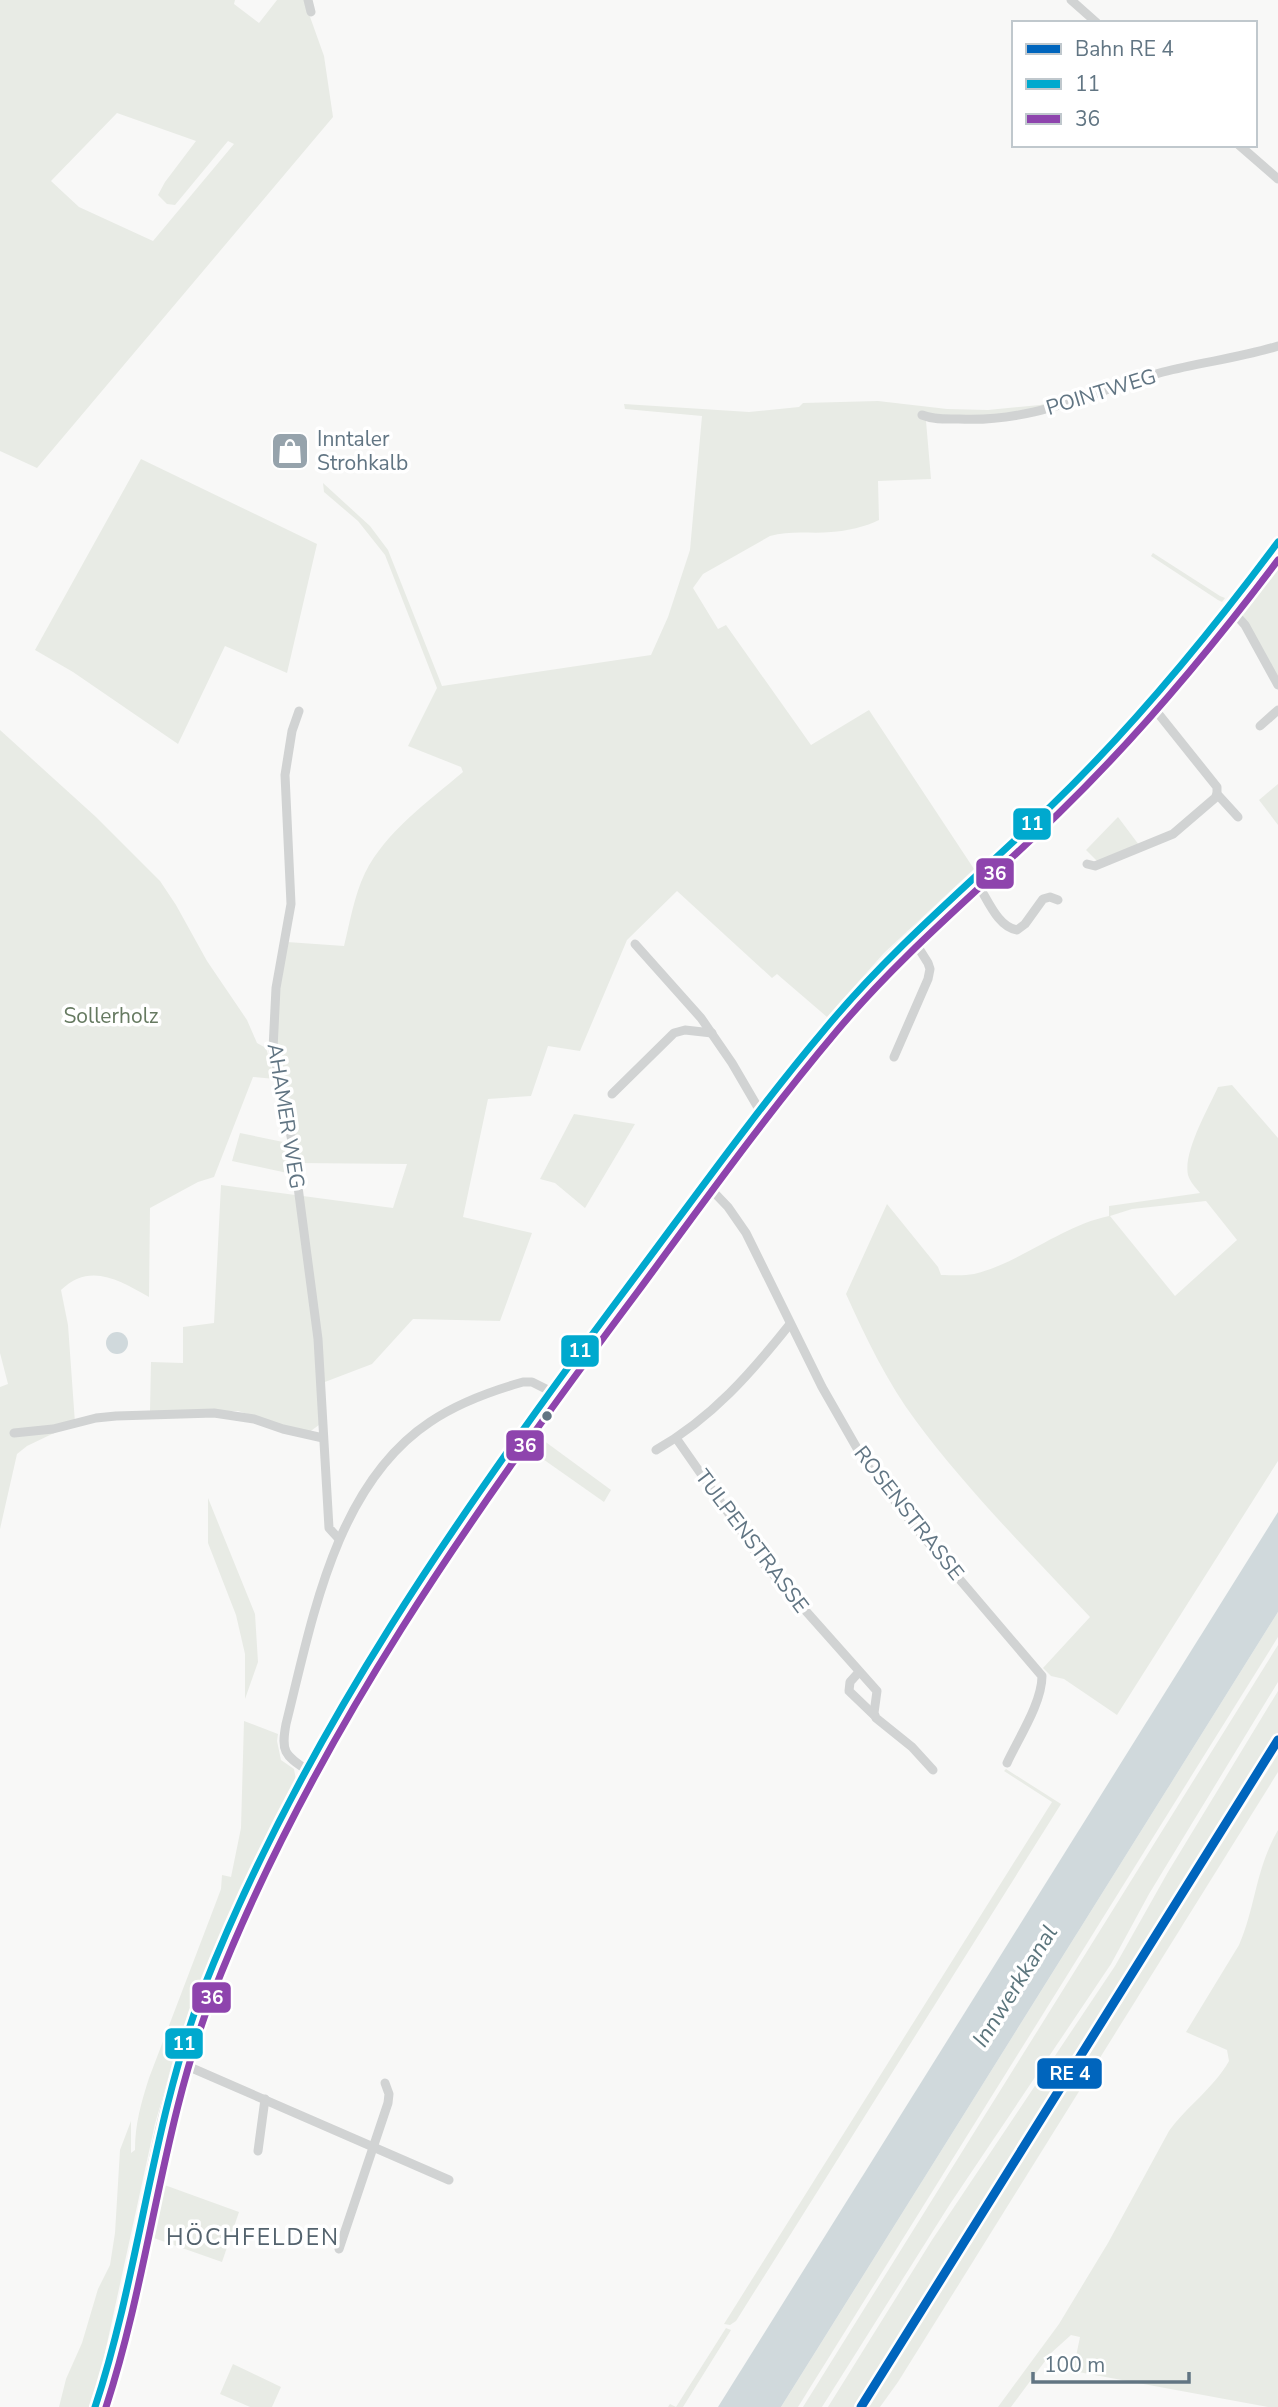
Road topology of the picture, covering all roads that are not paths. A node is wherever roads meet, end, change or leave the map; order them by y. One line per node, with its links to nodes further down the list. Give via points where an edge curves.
1 (308, 0): 3 (street)
2 (1071, 0): 4 (street)
3 (311, 12)
4 (1095, 21)
5 (1241, 147): 6 (street)
6 (1278, 179)
7 (1278, 346): 8 (street, POINTWEG, via 1164,372 1089,398 1006,418 980,421)
8 (922, 415)
9 (1278, 542): 10 (street)
10 (1228, 606): 11 (street, via 1245,625); 12 (street)
11 (1278, 685)
12 (1149, 702): 16 (street, via 1217,788); 19 (street, via 1054,804)
13 (1278, 710): 15 (street)
14 (299, 711): 31 (street, AHAMER WEG, via 285,775 291,904 273,1035 318,1339)
15 (1259, 726)
16 (1217, 794): 17 (street); 18 (street, via 1173,834 1095,866)
17 (1238, 817)
18 (1087, 864)
19 (974, 879): 20 (street, via 1003,925 1011,929 1021,929 1043,898); 21 (street)
20 (1058, 900)
21 (911, 936): 24 (street, via 928,963 928,979); 26 (street, via 856,993)
22 (635, 944): 23 (street)
23 (712, 1033): 25 (street, via 674,1033); 26 (street)
24 (894, 1057)
25 (612, 1094)
26 (760, 1111): 27 (street)
27 (705, 1183): 28 (street, ROSENSTRASSE, via 746,1233); 29 (street)
28 (790, 1324): 32 (street, via 736,1388); 37 (street, ROSENSTRASSE, via 870,1470 1042,1676 1037,1700)
29 (550, 1391): 34 (street, via 523,1382 484,1394 429,1422 382,1467); 38 (street, via 406,1606)
30 (14, 1433): 31 (street, via 106,1416 214,1413)
31 (323, 1438): 34 (street, AHAMER WEG, via 329,1528)
32 (676, 1438): 33 (street); 35 (street, TULPENSTRASSE, via 764,1564)
33 (656, 1450)
34 (339, 1539): 38 (street, via 282,1743 287,1755)
35 (859, 1672): 36 (street, TULPENSTRASSE, via 877,1691); 36 (street, via 849,1691)
36 (874, 1715): 39 (street)
37 (1007, 1763)
38 (307, 1770): 40 (street, via 234,1918)
39 (933, 1770)
40 (178, 2062): 42 (street); 47 (street, via 122,2311)
41 (385, 2083): 43 (street, via 388,2103)
42 (265, 2099): 43 (street); 44 (street)
43 (373, 2147): 45 (street); 46 (street)
44 (258, 2151)
45 (449, 2180)
46 (339, 2249)
47 (95, 2407)

